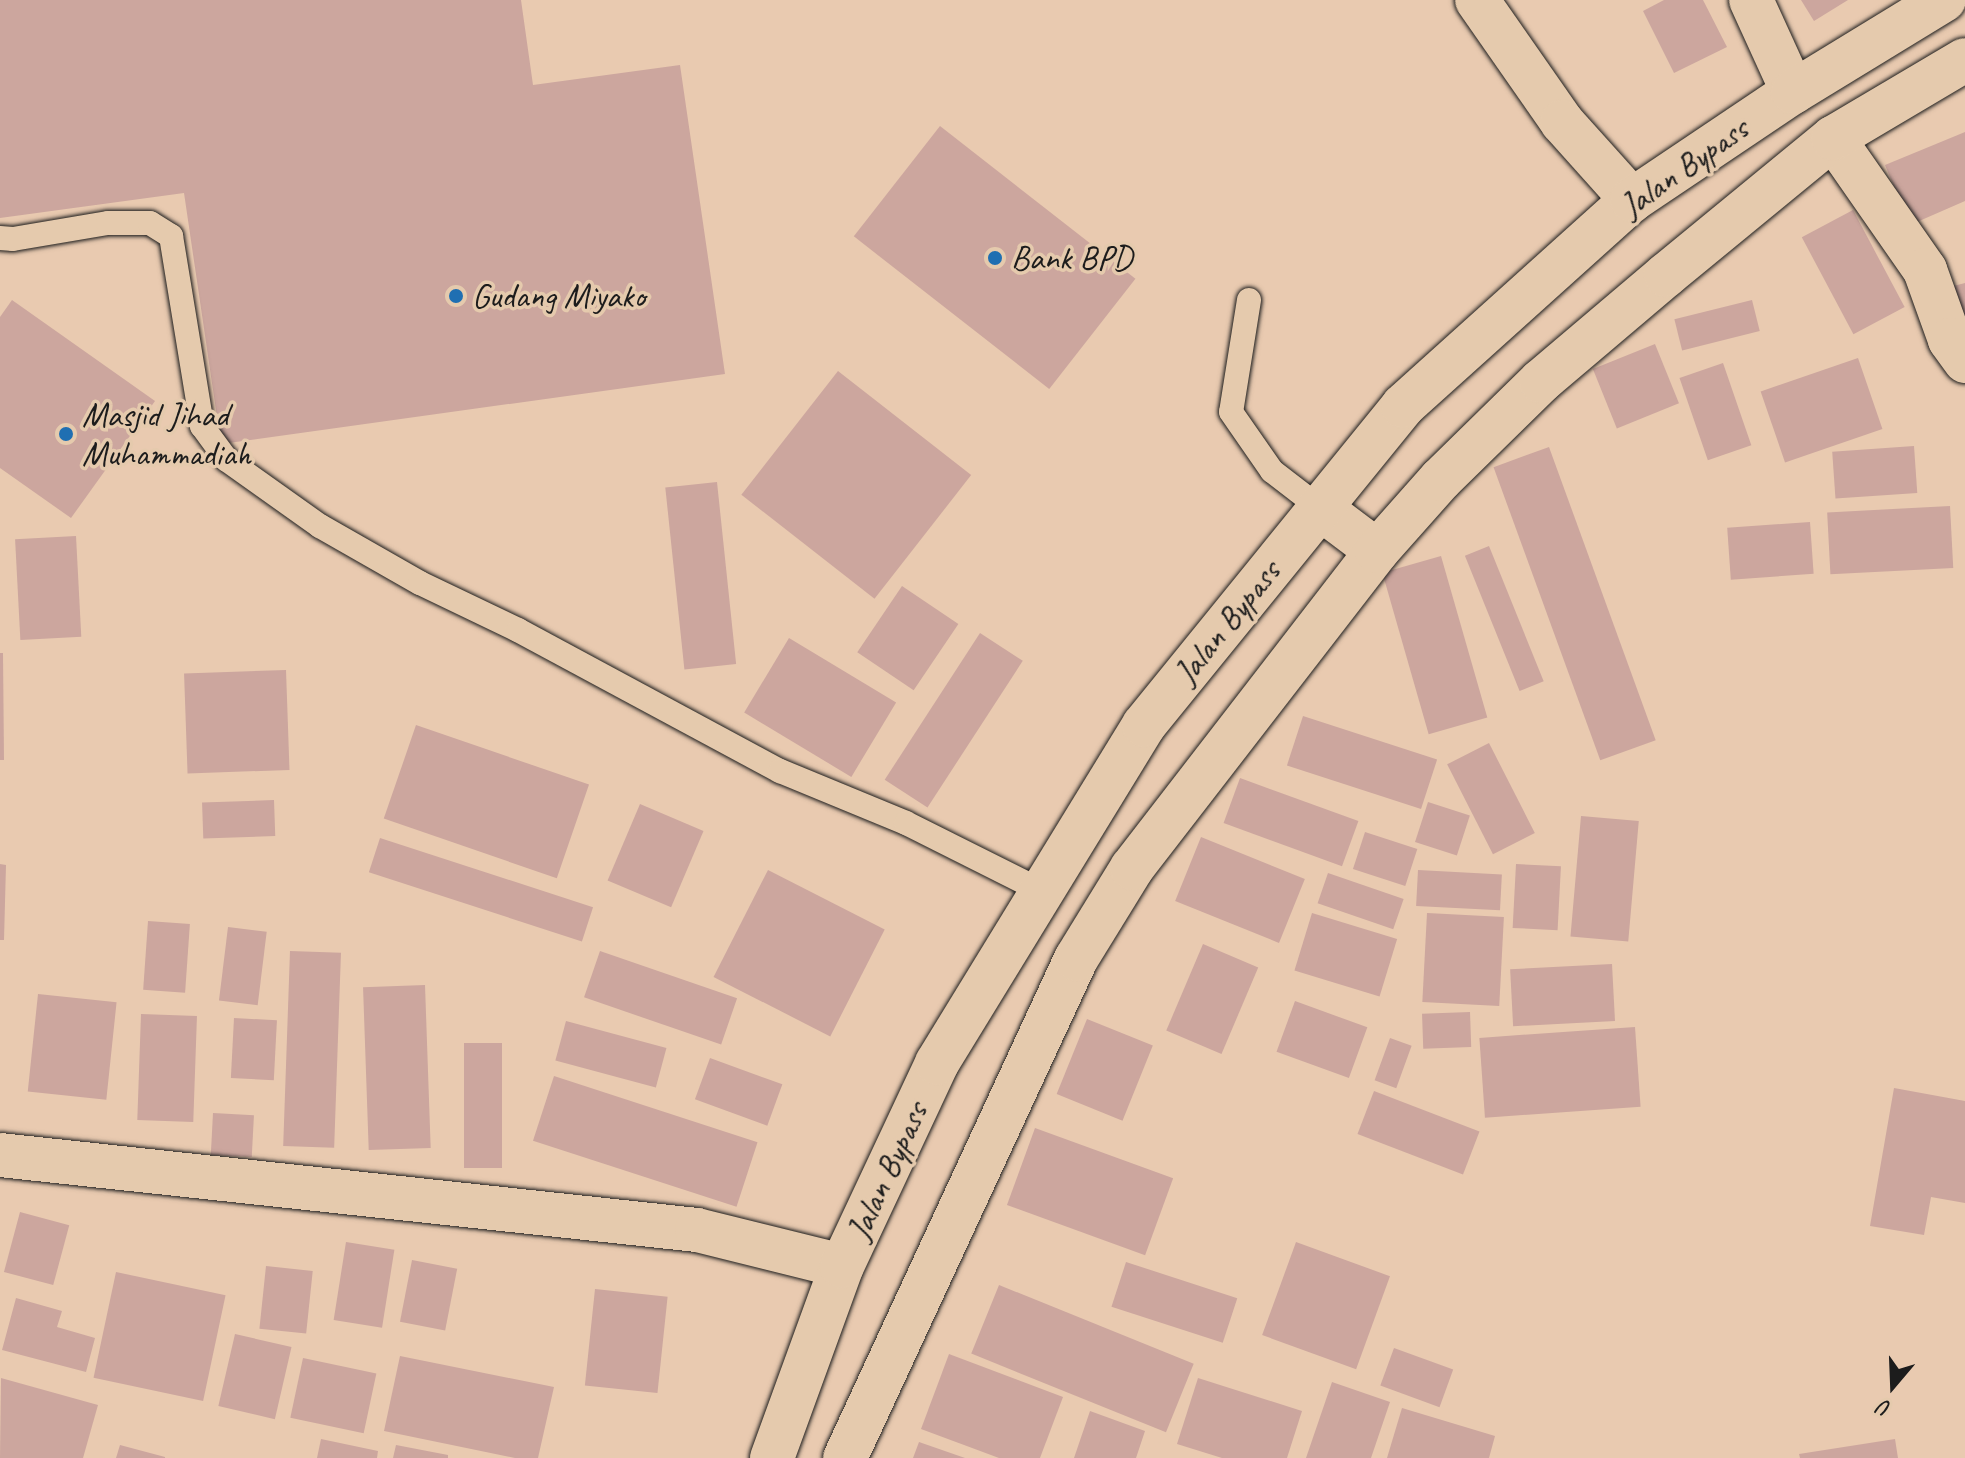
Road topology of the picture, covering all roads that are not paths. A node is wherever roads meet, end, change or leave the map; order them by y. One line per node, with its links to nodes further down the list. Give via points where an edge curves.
1 (1477, 0): 7 (main road, via 1562,122)
2 (1751, 0): 5 (main road)
3 (1944, 0): 5 (main road, Jalan Bypass)
4 (1965, 60): 6 (main road, Jalan Bypass)
5 (1793, 92): 7 (main road, Jalan Bypass)
6 (1833, 138): 10 (main road, via 1925,270 1950,340); 12 (main road, Jalan Bypass, via 1541,381)
7 (1632, 200): 11 (main road, Jalan Bypass, via 1403,406)
8 (0, 238): 13 (lane, via 108,223 150,223 171,236 202,426 227,460 320,526 420,583 780,771 906,823)
9 (1249, 300): 11 (lane, via 1231,412 1272,471)
10 (1965, 361)
11 (1320, 508): 12 (main road); 13 (main road, Jalan Bypass, via 1144,725)
12 (1377, 551): 17 (main road, Jalan Bypass, via 1132,868 1076,959)
13 (1042, 891): 15 (main road, Jalan Bypass, via 937,1063)
14 (0, 1155): 15 (main road, via 697,1230)
15 (842, 1266): 16 (main road, Jalan Bypass)
16 (772, 1458)
17 (845, 1458)

